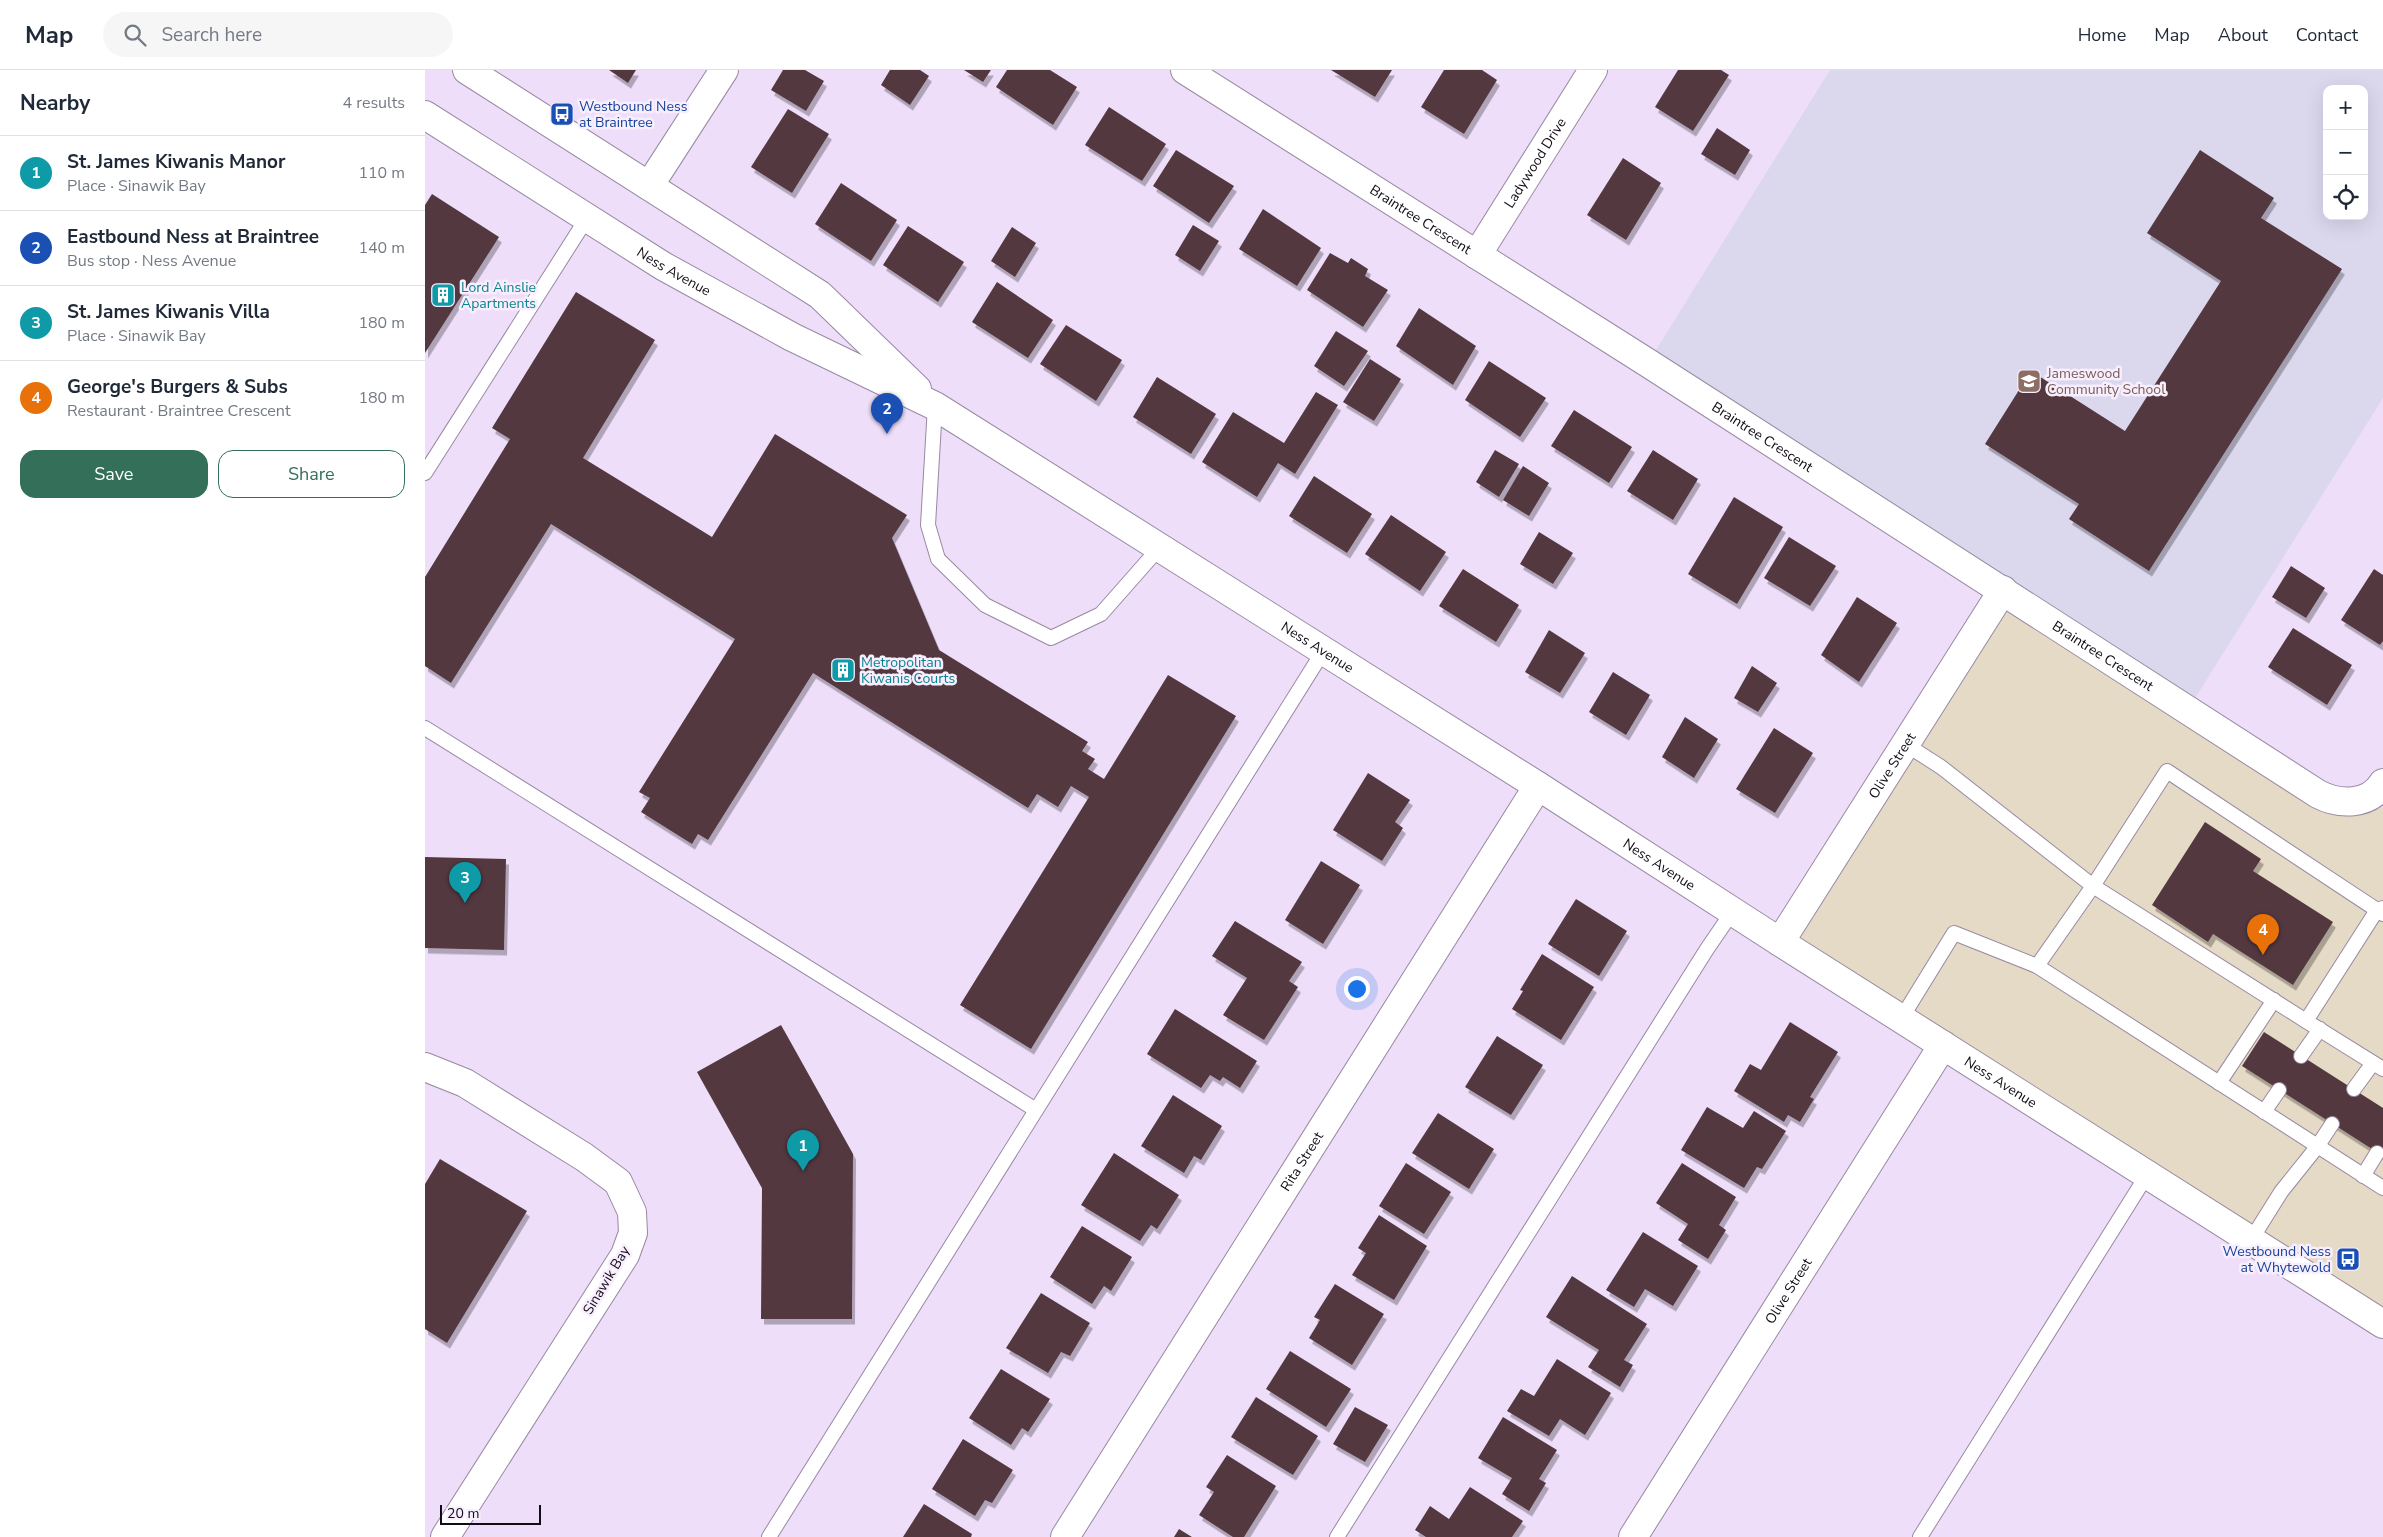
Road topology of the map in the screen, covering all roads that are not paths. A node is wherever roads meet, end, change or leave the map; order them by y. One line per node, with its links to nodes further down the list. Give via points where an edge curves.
1 (467, 70): 6 (street, Ness Avenue)
2 (724, 70): 6 (street)
3 (1185, 70): 8 (street, Braintree Crescent)
4 (1593, 70): 8 (street, Ladywood Drive)
5 (425, 115): 7 (street, Ness Avenue)
6 (649, 186): 9 (street, Ness Avenue, via 820,295)
7 (587, 218): 9 (street, Ness Avenue, via 663,266 792,337); 10 (lane)
8 (1477, 255): 12 (street, Braintree Crescent)
9 (935, 406): 11 (street, Ness Avenue); 11 (lane, via 928,525 938,559 985,605 1051,638 1101,614)
10 (425, 473)
11 (1160, 547): 13 (street, Ness Avenue)
12 (2003, 590): 15 (street, Olive Street); 16 (street, Braintree Crescent, via 2318,794 2341,802 2352,802 2367,798)
13 (1324, 650): 17 (street, Ness Avenue); 34 (lane)
14 (425, 728): 34 (lane)
15 (1905, 744): 18 (lane, via 1941,767); 21 (street, Olive Street)
16 (2383, 783)
17 (1538, 786): 19 (street, Ness Avenue); 46 (street, Rita Street)
18 (2093, 886): 20 (lane, via 2167,771); 22 (lane); 23 (lane)
19 (1733, 911): 21 (street, Ness Avenue); 47 (lane)
20 (2381, 911): 25 (lane)
21 (1780, 942): 24 (street, Ness Avenue)
22 (2037, 966): 24 (lane, via 1954,933); 31 (lane)
23 (2274, 1000): 25 (lane); 31 (lane)
24 (1901, 1019): 27 (street, Ness Avenue)
25 (2306, 1021): 26 (lane)
26 (2319, 1030): 28 (lane); 29 (lane)
27 (1943, 1045): 39 (street, Ness Avenue); 48 (street, Olive Street)
28 (2301, 1056)
29 (2378, 1066): 32 (lane)
30 (425, 1067): 44 (street, Sinawik Bay, via 465,1082 617,1182 632,1212 633,1232 625,1255)
31 (2219, 1083): 35 (lane)
32 (2354, 1089)
33 (2279, 1090): 35 (lane)
34 (1036, 1110): 45 (lane)
35 (2264, 1112): 37 (lane)
36 (2332, 1124): 37 (lane)
37 (2317, 1147): 40 (lane); 42 (lane, via 2281,1192)
38 (2377, 1152): 40 (lane)
39 (2147, 1175): 42 (street, Ness Avenue); 49 (lane)
40 (2363, 1176): 41 (lane)
41 (2383, 1188)
42 (2251, 1240): 43 (street, Ness Avenue)
43 (2383, 1324)
44 (445, 1537)
45 (769, 1537)
46 (1065, 1537)
47 (1337, 1537)
48 (1633, 1537)
49 (1919, 1537)

